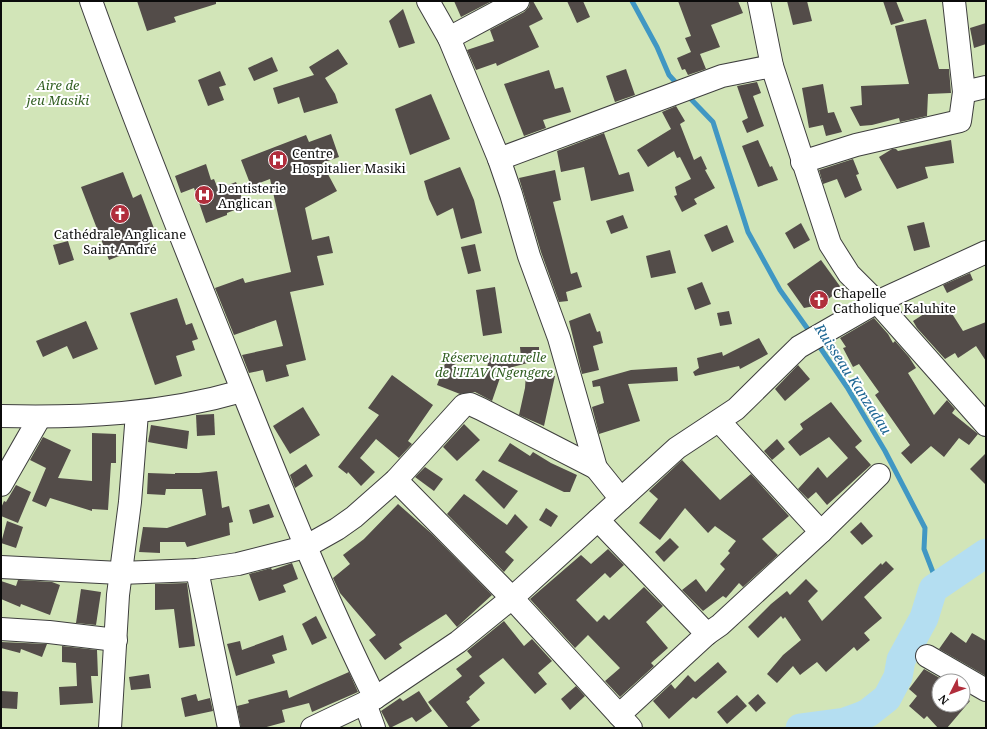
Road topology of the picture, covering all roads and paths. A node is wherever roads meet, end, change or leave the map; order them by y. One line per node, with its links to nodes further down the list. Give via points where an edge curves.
1 (91, 1): 14 (street, via 124,96)
2 (428, 1): 6 (street)
3 (518, 1): 6 (street)
4 (759, 1): 7 (street)
5 (954, 1): 9 (street)
6 (449, 38): 10 (street)
7 (772, 66): 10 (street, via 722,76); 11 (street)
8 (986, 87): 9 (street)
9 (964, 92): 11 (street, via 960,121 856,145)
10 (499, 159): 20 (street, via 529,256 559,338)
11 (802, 162): 13 (street, via 830,244 849,274)
12 (986, 252): 13 (street)
13 (876, 302): 18 (street, via 799,347 736,409); 19 (street)
14 (242, 392): 15 (street); 27 (street)
15 (137, 413): 17 (street); 30 (street, via 130,502)
16 (1, 416): 17 (street)
17 (40, 417): 23 (street)
18 (719, 421): 24 (street, via 677,448); 26 (street)
19 (986, 425)
20 (596, 468): 22 (street, via 470,404 458,410); 24 (street)
21 (879, 475): 26 (street)
22 (396, 480): 27 (street, via 354,517); 31 (street)
23 (1, 485)
24 (621, 498): 25 (street)
25 (598, 520): 31 (street); 33 (street)
26 (821, 532): 33 (street)
27 (305, 547): 29 (street, via 238,564); 37 (street)
28 (1, 567): 30 (street)
29 (197, 570): 30 (street); 40 (street)
30 (120, 573): 34 (street)
31 (512, 598): 37 (street, via 458,642); 38 (street)
32 (1, 629): 34 (street)
33 (707, 634): 38 (street)
34 (116, 640): 39 (street)
35 (927, 656): 36 (street)
36 (986, 690)
37 (370, 701): 41 (street); 42 (street)
38 (625, 722)
39 (110, 728)
40 (228, 728)
41 (312, 728)
42 (374, 728)

